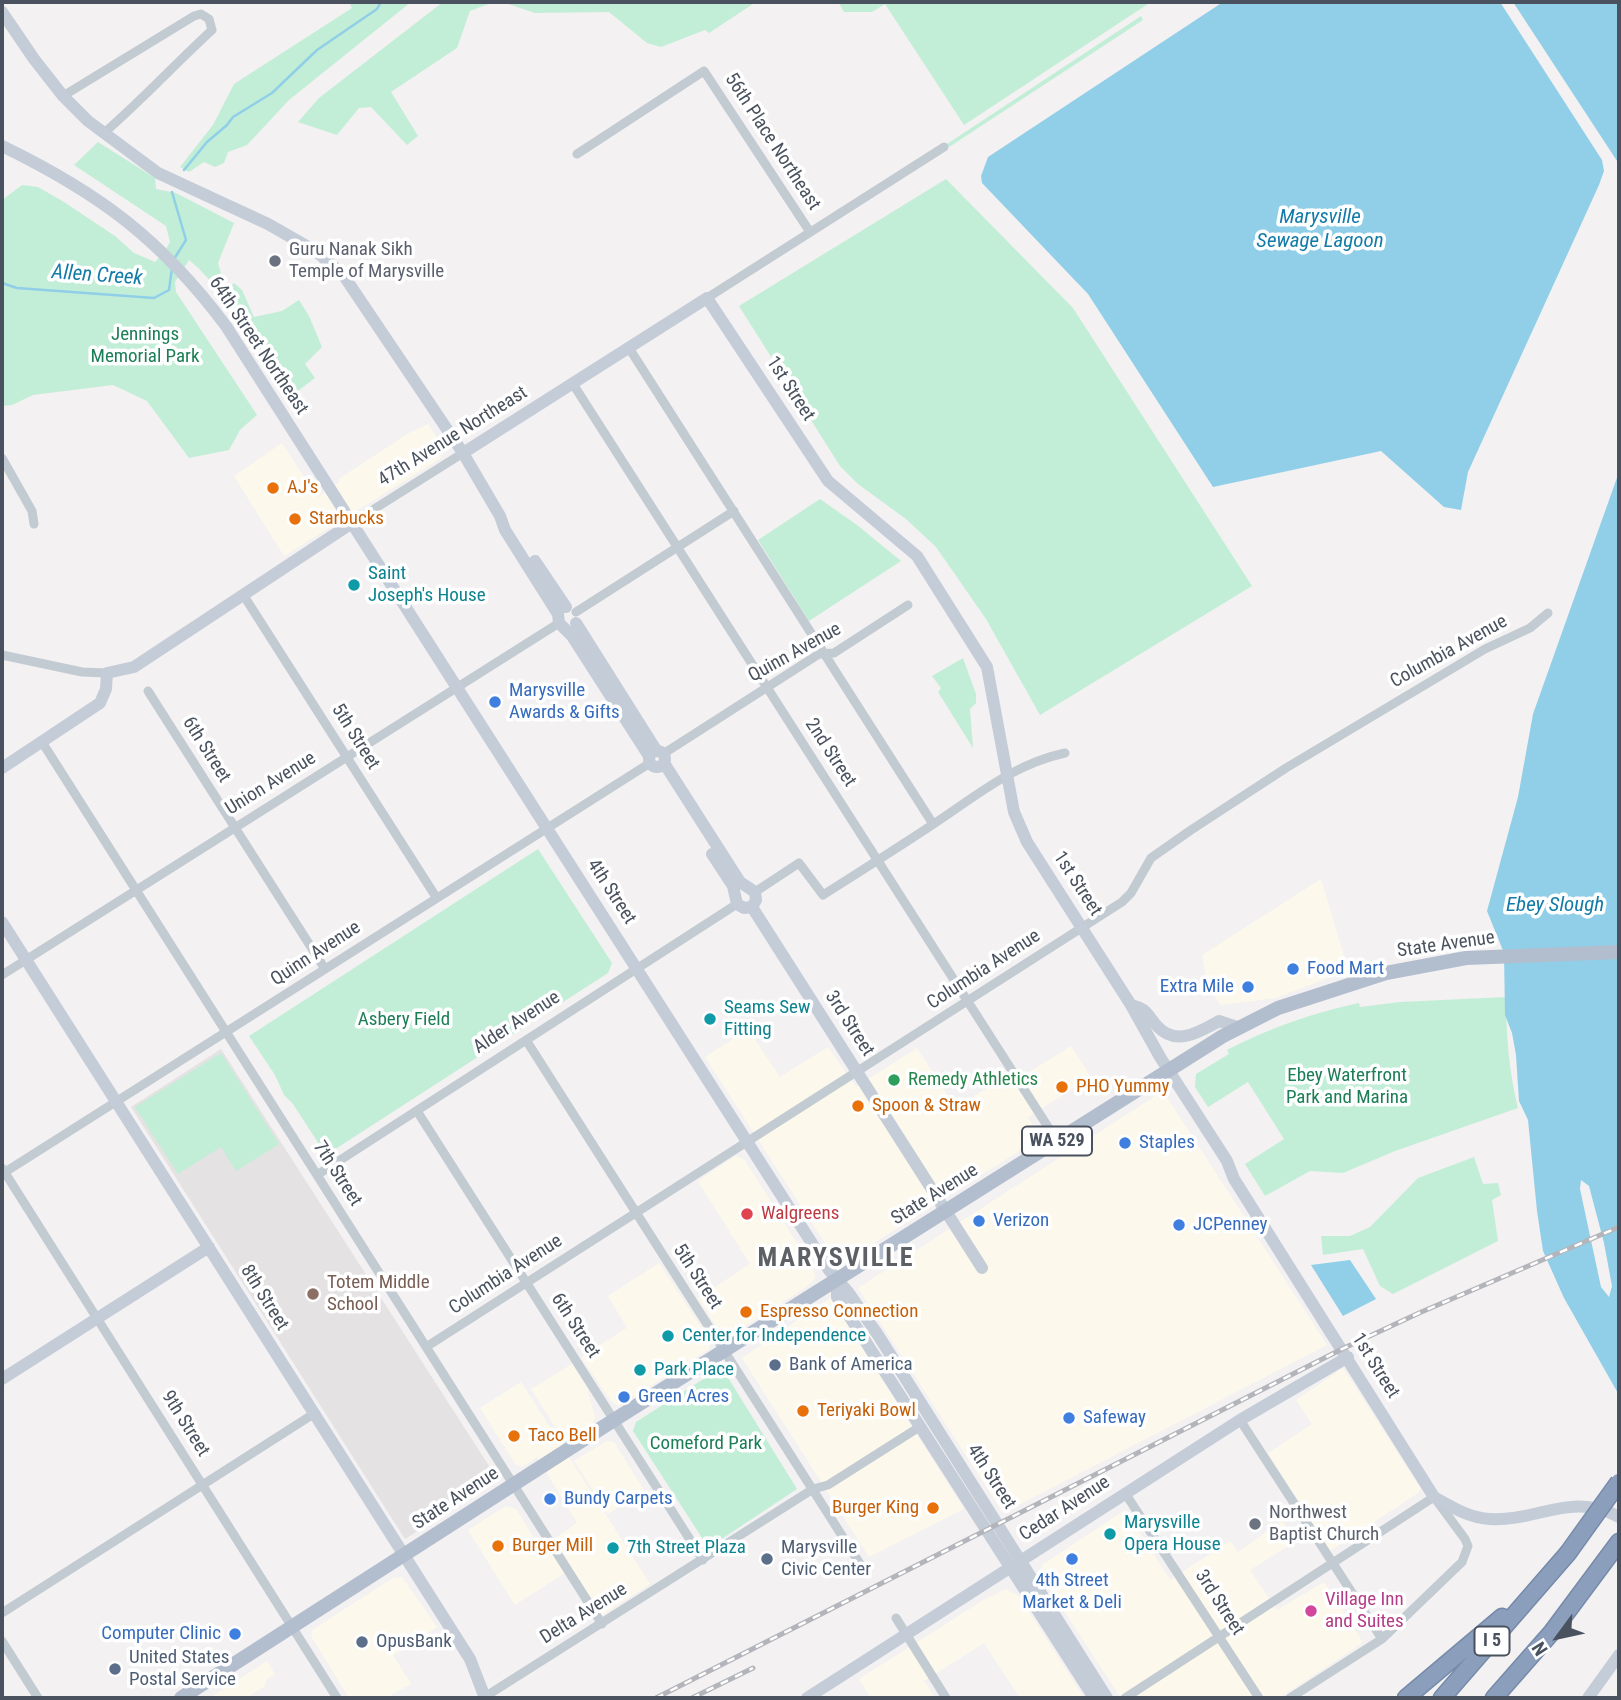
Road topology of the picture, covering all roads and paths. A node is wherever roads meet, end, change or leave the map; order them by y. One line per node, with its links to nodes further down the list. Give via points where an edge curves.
1 (2, 12): 2 (street)
2 (63, 96): 3 (street); 3 (street, via 194,16 209,19 212,30)
3 (104, 133): 11 (street, via 158,173 317,252 344,276)
4 (2, 146): 14 (street, 64th Street Northeast, via 96,197 186,275 226,326)
5 (944, 147): 7 (street, 47th Avenue Northeast)
6 (576, 154): 7 (street, 56th Place Northeast, via 705,72)
7 (810, 232): 8 (street, 47th Avenue Northeast)
8 (707, 298): 9 (street, 47th Avenue Northeast); 32 (street, 1st Street, via 828,481 917,556 924,567 987,667)
9 (629, 348): 10 (street, 47th Avenue Northeast); 13 (street)
10 (573, 384): 11 (street, 47th Avenue Northeast); 16 (street, 2nd Street)
11 (463, 453): 14 (street, 47th Avenue Northeast); 20 (street, via 505,530)
12 (2, 458): 15 (street, via 32,511)
13 (734, 511): 16 (street, Union Avenue); 21 (street)
14 (352, 523): 17 (street, 47th Avenue Northeast); 24 (street, 4th Street)
15 (34, 524)
16 (678, 547): 20 (street, Union Avenue); 25 (street, 2nd Street)
17 (244, 596): 23 (street, 47th Avenue Northeast, via 134,667); 29 (street, 5th Street)
18 (908, 605): 21 (street, Quinn Avenue)
19 (1548, 613): 41 (street, Columbia Avenue, via 1530,628 1485,649 1286,768 1191,830 1151,858 1122,902)
20 (567, 618): 24 (street, Union Avenue); 30 (street)
21 (826, 654): 25 (street, Quinn Avenue); 33 (street)
22 (2, 655): 23 (street)
23 (107, 673): 27 (street, via 100,704)
24 (457, 687): 29 (street, Union Avenue); 34 (street, 4th Street)
25 (767, 687): 30 (street, Quinn Avenue); 36 (street, 2nd Street)
26 (148, 691): 35 (street, 6th Street)
27 (42, 743): 31 (street); 37 (street, 7th Street)
28 (1065, 753): 32 (street)
29 (347, 757): 35 (street, Union Avenue); 39 (street, 5th Street)
30 (657, 759): 34 (street, Quinn Avenue); 38 (street)
31 (2, 768)
32 (1007, 773): 33 (street, Alder Avenue); 41 (street, 1st Street, via 1014,812 1027,842)
33 (933, 824): 36 (street, Alder Avenue)
34 (546, 827): 39 (street, Quinn Avenue); 45 (street, 4th Street)
35 (234, 828): 37 (street, Union Avenue); 44 (street, 6th Street)
36 (878, 860): 38 (street, Alder Avenue, via 822,895 799,863); 47 (street, 2nd Street)
37 (136, 890): 43 (street, Union Avenue); 50 (street, 7th Street)
38 (743, 895): 45 (street, Alder Avenue); 53 (street, 3rd Street, via 756,900 752,906)
39 (436, 897): 44 (street, Quinn Avenue)
40 (2, 922): 43 (street, 8th Street)
41 (1082, 928): 47 (street, Columbia Avenue); 48 (street, 1st Street)
42 (1619, 952): 49 (main road, State Avenue / WA 529, via 1466,958 1360,980 1278,1009)
43 (26, 959): 46 (street, Union Avenue); 54 (street, 8th Street)
44 (325, 968): 50 (street, Quinn Avenue)
45 (637, 968): 51 (street, Alder Avenue); 57 (street, 4th Street)
46 (2, 975)
47 (968, 1001): 53 (street, Columbia Avenue); 56 (street, 2nd Street)
48 (1131, 1005): 49 (street, via 1144,1009 1157,1026 1175,1037 1185,1038 1219,1021); 52 (street, 1st Street)
49 (1240, 1028): 52 (main road, State Avenue / WA 529)
50 (226, 1033): 54 (street, Quinn Avenue); 59 (street, 7th Street)
51 (526, 1040): 55 (street, Alder Avenue); 61 (street, 5th Street)
52 (1168, 1069): 56 (main road, State Avenue / WA 529); 69 (street, 1st Street)
53 (857, 1072): 57 (street, Columbia Avenue); 60 (street, 3rd Street)
54 (117, 1102): 58 (street, Quinn Avenue); 62 (street, 8th Street)
55 (417, 1111): 59 (street, Alder Avenue); 65 (street, 6th Street)
56 (1057, 1141): 60 (main road, State Avenue / WA 529)
57 (748, 1142): 61 (street, Columbia Avenue); 64 (street, 4th Street)
58 (3, 1171): 66 (street, 9th Street)
59 (317, 1175): 67 (street, 7th Street)
60 (944, 1212): 63 (street, 3rd Street); 64 (main road, State Avenue / WA 529)
61 (636, 1213): 65 (street, Columbia Avenue); 68 (street, 5th Street)
62 (209, 1247): 66 (street); 71 (street, 8th Street)
63 (982, 1268)
64 (837, 1281): 68 (main road, State Avenue); 74 (street, 4th Street, via 837,1297); 75 (street, 4th Street, via 878,1335)
65 (526, 1283): 67 (street, Columbia Avenue); 72 (street, 6th Street)
66 (97, 1318): 70 (street); 77 (street, 9th Street)
67 (426, 1347): 78 (street, 7th Street)
68 (724, 1351): 72 (main road, State Avenue); 79 (street, 5th Street)
69 (1348, 1357): 73 (street, Cedar Avenue); 81 (street, 1st Street)
70 (2, 1379)
71 (315, 1413): 77 (street); 84 (street, 8th Street)
72 (614, 1420): 78 (main road, State Avenue); 85 (street, 6th Street)
73 (1240, 1420): 80 (street, Cedar Avenue); 86 (street)
74 (921, 1426): 75 (street, via 928,1425 948,1455); 79 (street, via 828,1485); 87 (street, 4th Street)
75 (959, 1462): 87 (street, 4th Street)
76 (1619, 1482): 89 (highway, I 5, bridge)
77 (202, 1484): 90 (street); 93 (street, 9th Street)
78 (514, 1485): 84 (main road, State Avenue); 92 (street, 7th Street)
79 (813, 1489): 85 (street, Delta Avenue); 88 (street, 5th Street)
80 (1125, 1493): 87 (street, Cedar Avenue); 96 (street, 3rd Street)
81 (1434, 1497): 82 (street, via 1465,1514 1487,1519 1586,1506); 86 (street); 97 (street, via 1465,1539 1466,1557)
82 (1619, 1517)
83 (1615, 1549): 94 (highway, I 5)
84 (405, 1555): 93 (main road, State Avenue); 103 (street, 8th Street, via 470,1660)
85 (703, 1560): 92 (street, Delta Avenue)
86 (1333, 1563): 96 (street); 97 (street)
87 (1015, 1564): 95 (street, Cedar Avenue); 106 (street, 4th Street); 107 (street, 4th Street)
88 (862, 1567)
89 (1542, 1584): 111 (highway); 112 (highway, I 5)
90 (2, 1613)
91 (896, 1618): 95 (street)
92 (602, 1624): 103 (street, Delta Avenue)
93 (292, 1627): 101 (main road, State Avenue); 102 (street, 9th Street)
94 (1552, 1632): 113 (highway, I 5); 114 (highway)
95 (906, 1635): 104 (street, Cedar Avenue); 105 (street)
96 (1219, 1637): 108 (street); 109 (street, 3rd Street)
97 (1382, 1639): 110 (street)
98 (2, 1641): 100 (street)
99 (1619, 1655): 115 (street)
100 (38, 1698)
101 (181, 1698)
102 (337, 1698)
103 (484, 1698)
104 (807, 1698)
105 (946, 1698)
106 (1094, 1698)
107 (1107, 1698)
108 (1125, 1698)
109 (1259, 1698)
110 (1290, 1698)
111 (1406, 1698)
112 (1442, 1698)
113 (1494, 1698)
114 (1508, 1698)
115 (1588, 1698)

